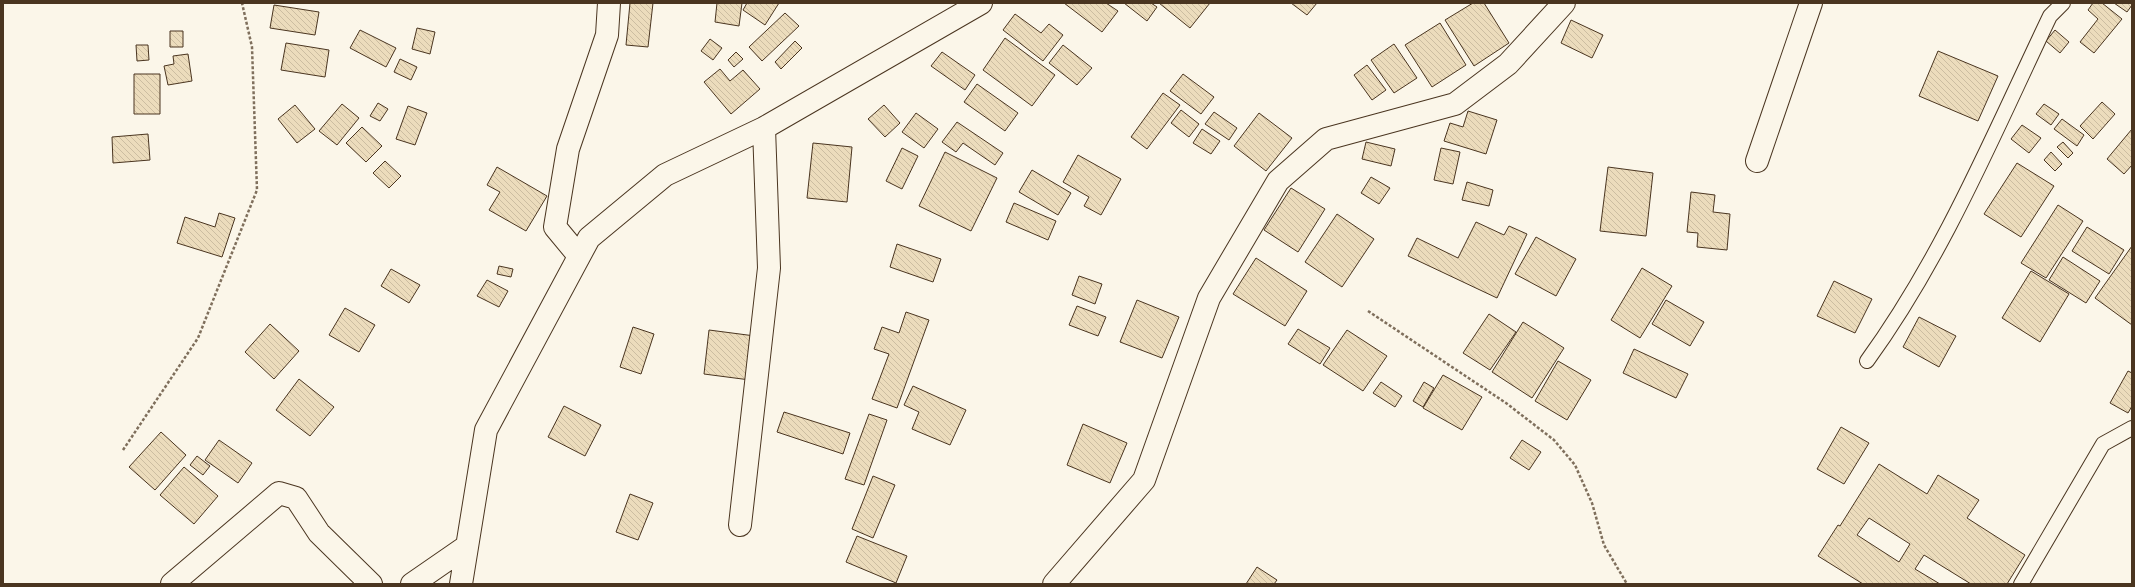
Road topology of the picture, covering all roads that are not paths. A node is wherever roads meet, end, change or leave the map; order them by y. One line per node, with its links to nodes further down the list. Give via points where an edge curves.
1 (609, 3): 8 (street, via 607,35 568,150 555,227)
2 (981, 3): 6 (street)
3 (1564, 3): 17 (street, via 1508,64 1455,104 1326,139 1278,181 1209,298 1144,480)
4 (1811, 3): 7 (street)
5 (2063, 3): 9 (lane, via 2050,16 1957,212 1896,321)
6 (764, 128): 8 (street, via 665,175 589,238); 11 (street, via 769,268)
7 (1757, 162)
8 (579, 256): 12 (street, via 486,430)
9 (1867, 361)
10 (2132, 428): 18 (lane, via 2103,444)
11 (740, 525)
12 (467, 546): 15 (street); 16 (street)
13 (172, 584): 14 (street, via 279,493 296,498 319,533)
14 (371, 584)
15 (412, 584)
16 (461, 584)
17 (1054, 584)
18 (2021, 584)

